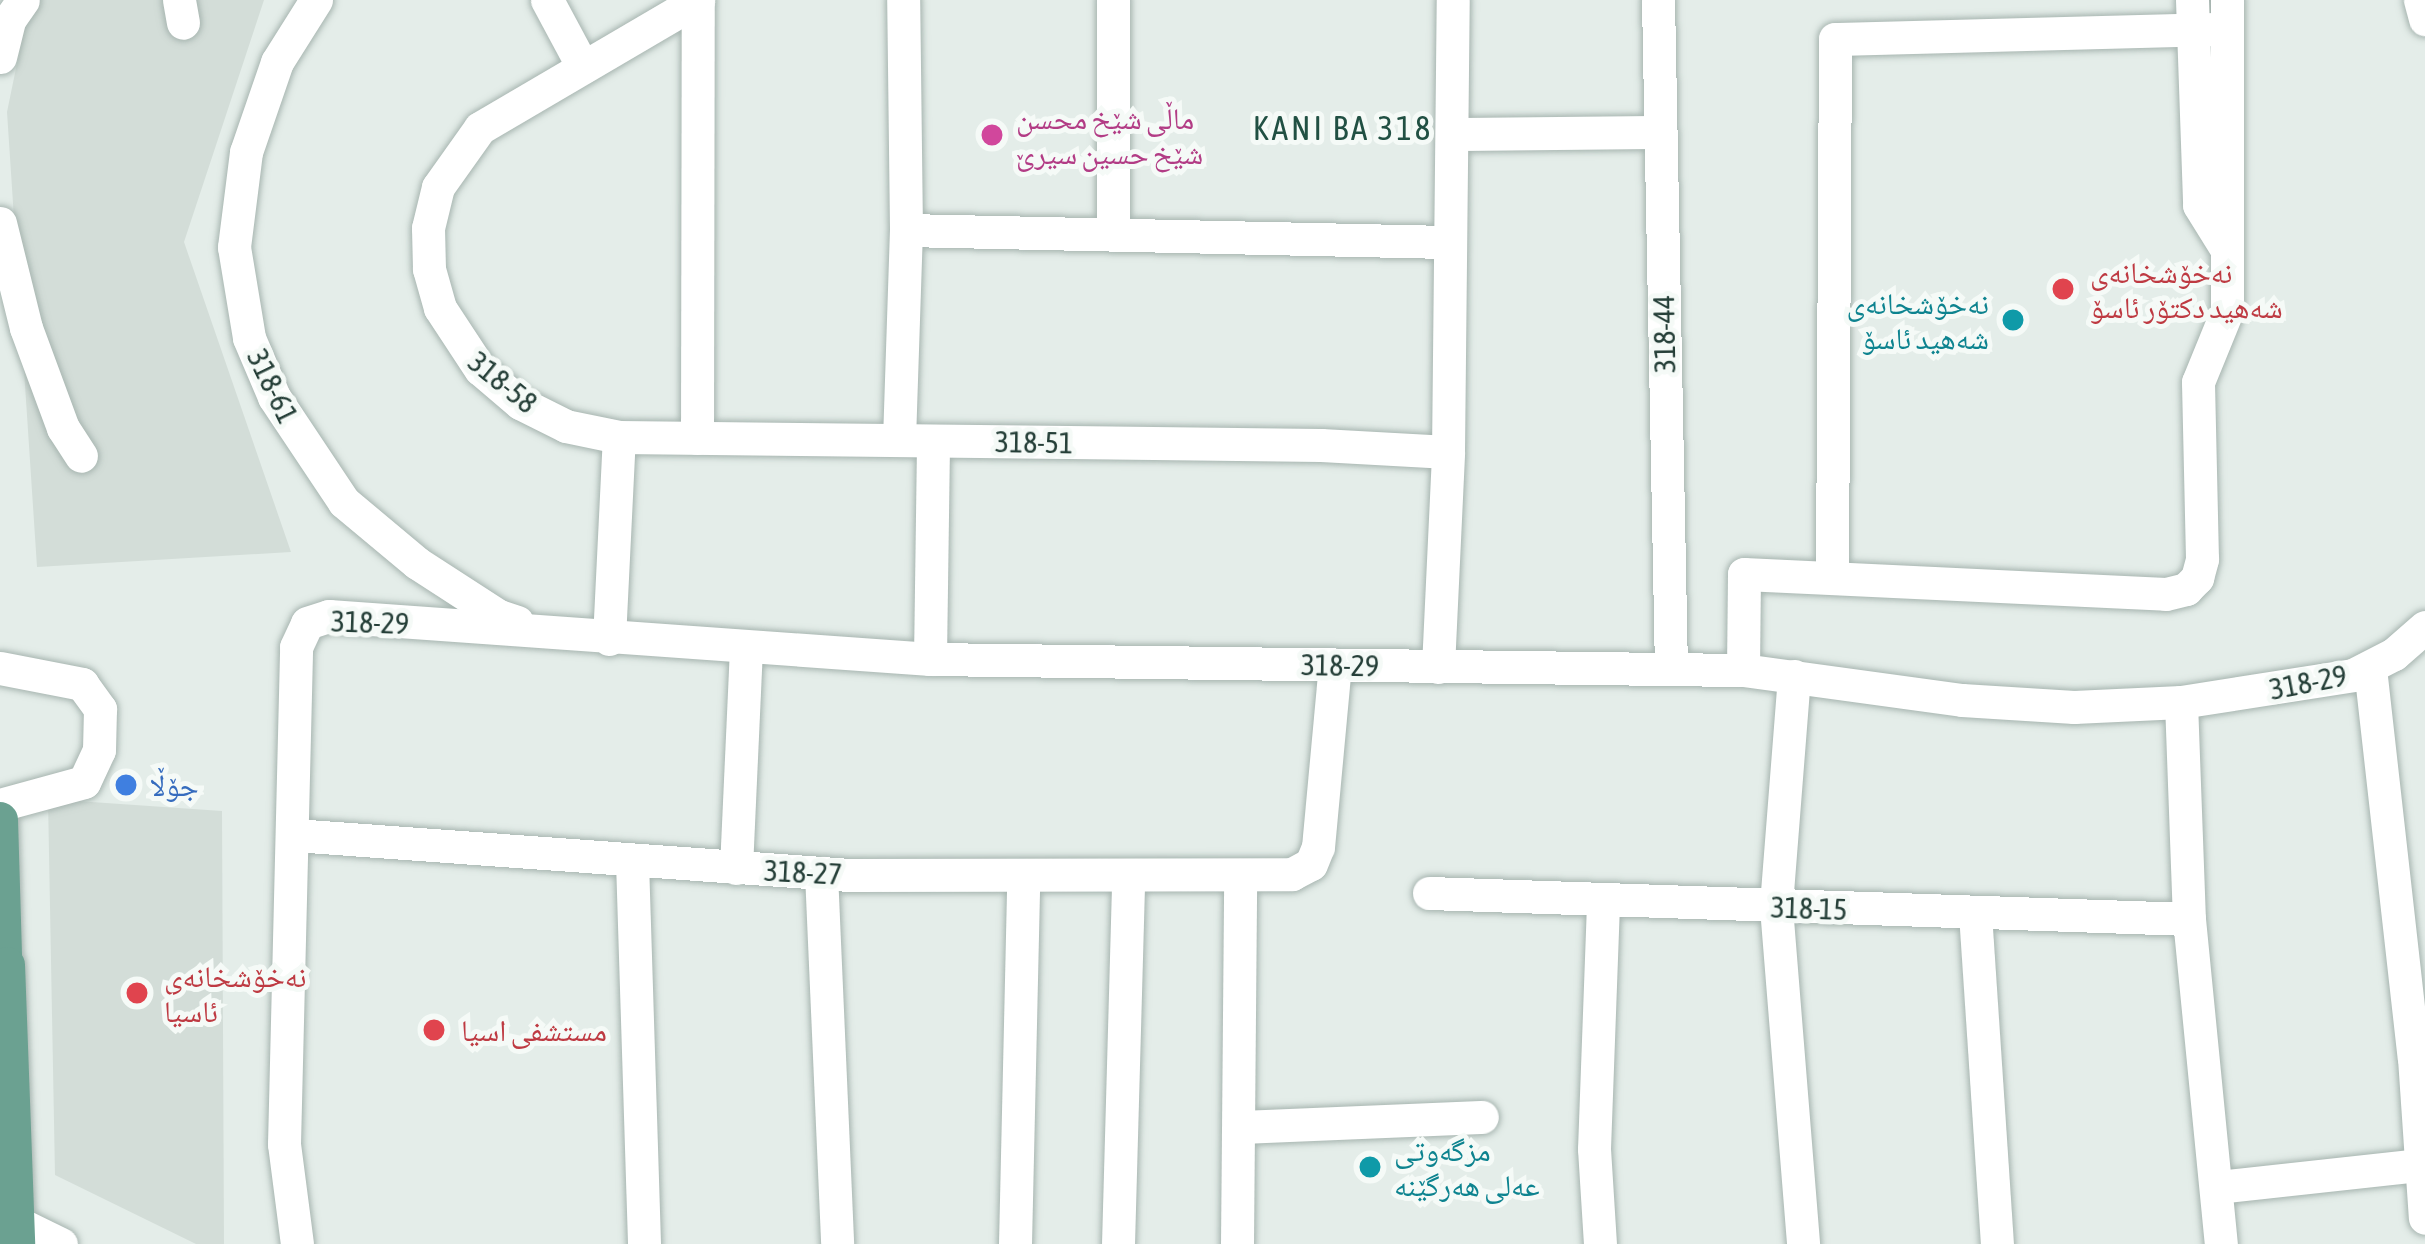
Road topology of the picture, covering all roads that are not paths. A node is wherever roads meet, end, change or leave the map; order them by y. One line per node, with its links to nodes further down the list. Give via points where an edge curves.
1 (22, 0): 12 (street)
2 (316, 0): 27 (street, 318-61, via 262,96 241,182 236,279 262,372 326,482 366,524 499,616)
3 (547, 0): 13 (street)
4 (698, 0): 13 (street, 318-58); 21 (street)
5 (903, 0): 17 (street)
6 (1113, 0): 18 (street)
7 (1453, 0): 15 (street)
8 (1658, 0): 14 (street, 318-44)
9 (2420, 0): 11 (street)
10 (2210, 15): 25 (street, via 1835,39); 25 (street, via 2227,311 2198,382 2202,559 2192,584 2166,594)
11 (2425, 19)
12 (0, 57)
13 (583, 67): 20 (street, 318-58, via 518,101 460,150 431,206 426,249 440,308 480,369 520,403 566,426)
14 (1660, 132): 15 (street); 34 (street, 318-44)
15 (1454, 134): 19 (street)
16 (0, 223): 24 (street, via 26,328)
17 (906, 230): 18 (street); 22 (street)
18 (1112, 234): 19 (street)
19 (1449, 242): 23 (street)
20 (619, 437): 21 (street, 318-51); 27 (street)
21 (698, 438): 22 (street, 318-51)
22 (916, 441): 23 (street, 318-51); 29 (street)
23 (1448, 452): 31 (street)
24 (81, 456)
25 (1832, 574): 35 (street, via 1744,574)
26 (2425, 627): 33 (street)
27 (592, 638): 28 (street, 318-29); 40 (street, 318-29, via 329,616 307,623 296,647)
28 (746, 649): 29 (street, 318-29); 44 (street)
29 (929, 659): 30 (street, 318-29)
30 (1335, 665): 31 (street, 318-29); 46 (street, 318-27, via 1311,864 1292,874)
31 (1438, 667): 34 (street, 318-29)
32 (0, 668): 38 (street, via 82,684 100,710 99,750 84,782)
33 (2370, 668): 37 (street, 318-29, via 2289,689); 43 (street)
34 (1671, 669): 35 (street, 318-29)
35 (1743, 670): 36 (street, 318-29)
36 (1794, 676): 37 (street, 318-29, via 2029,704); 51 (street)
37 (2181, 702): 53 (street)
38 (0, 805)
39 (0, 820): 54 (main road)
40 (294, 835): 42 (street, 318-27); 64 (street, via 284,1144)
41 (2425, 852): 43 (street)
42 (632, 861): 44 (street, 318-27); 65 (street)
43 (2393, 867): 56 (street)
44 (736, 868): 45 (street, 318-27)
45 (821, 873): 47 (street, 318-27); 66 (street)
46 (1240, 876): 48 (street, 318-27); 58 (street)
47 (1023, 878): 48 (street, 318-27); 67 (street)
48 (1128, 878): 68 (street)
49 (1429, 893): 50 (street, 318-15)
50 (1603, 901): 51 (street, 318-15); 70 (street, via 1594,1149)
51 (1776, 907): 52 (street, 318-15); 71 (street)
52 (1975, 913): 53 (street, 318-15); 72 (street)
53 (2189, 919): 60 (street)
54 (3, 974): 55 (main road); 62 (main road)
55 (0, 1018)
56 (2419, 1055): 59 (street)
57 (1481, 1117): 58 (street)
58 (1240, 1127): 69 (street)
59 (2420, 1165): 60 (street); 61 (street)
60 (2217, 1187): 73 (street)
61 (2425, 1218)
62 (16, 1233): 63 (street)
63 (61, 1244)
64 (297, 1244)
65 (644, 1244)
66 (837, 1244)
67 (1015, 1244)
68 (1118, 1244)
69 (1237, 1244)
70 (1600, 1244)
71 (1802, 1244)
72 (1997, 1244)
73 (2221, 1244)

